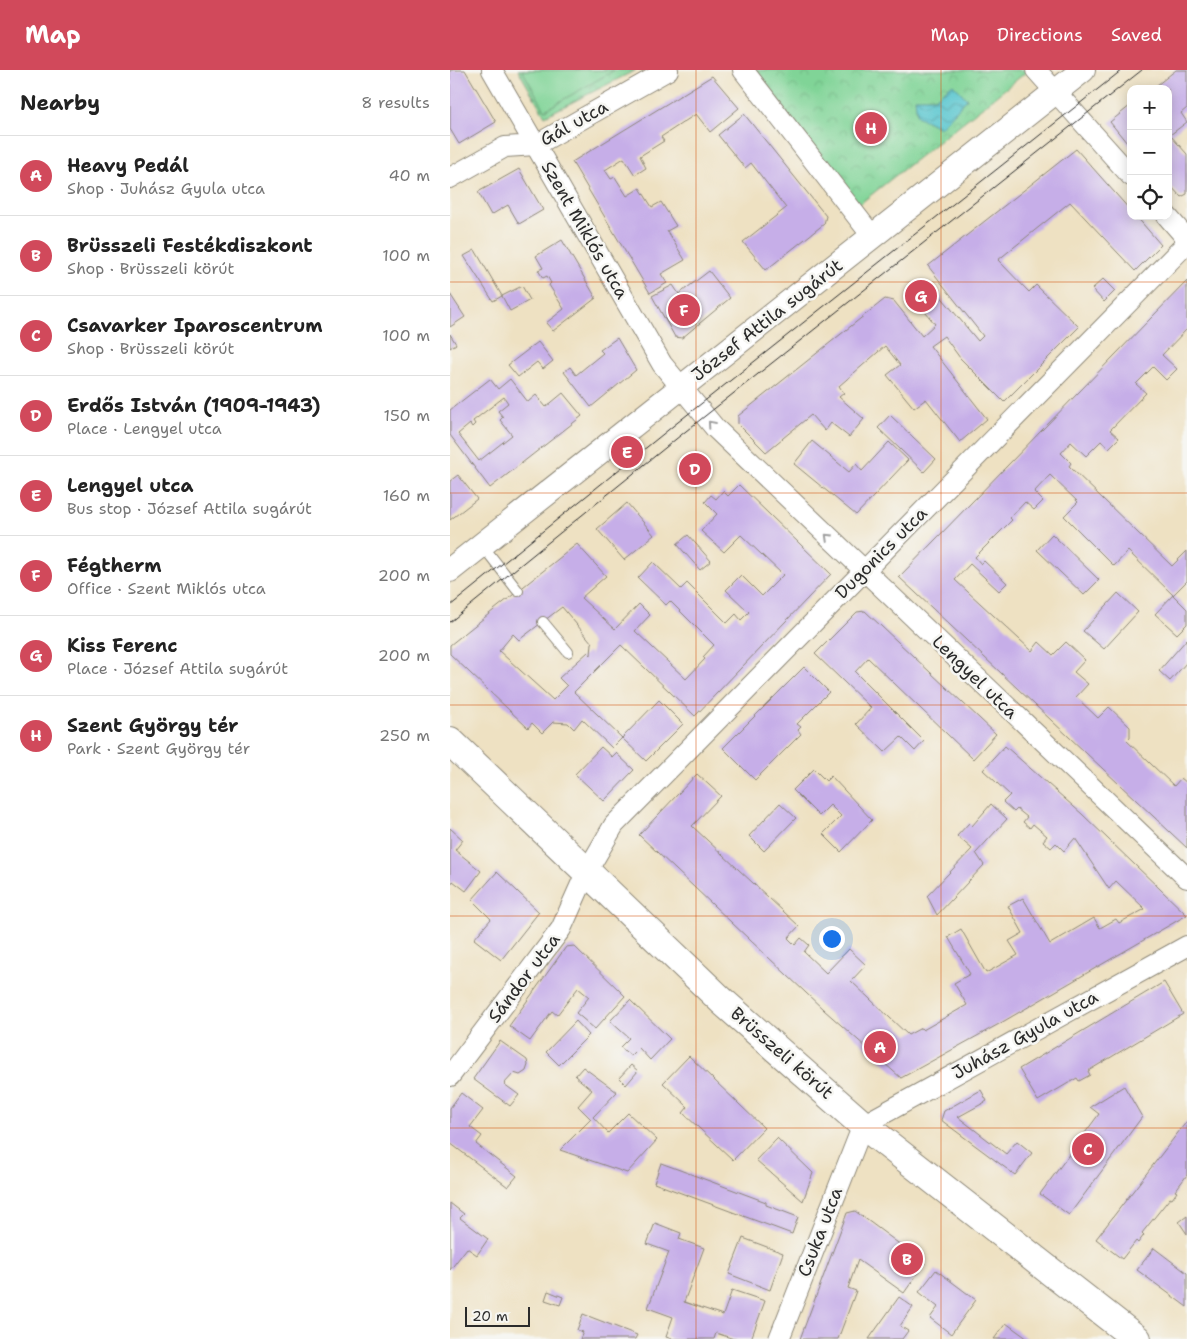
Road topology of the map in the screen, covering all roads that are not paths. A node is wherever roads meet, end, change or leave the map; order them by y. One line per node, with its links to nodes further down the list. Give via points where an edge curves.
1 (492, 70): 7 (street, Szent Miklós utca)
2 (668, 70): 7 (street, Gál utca)
3 (743, 70): 11 (street)
4 (1036, 70): 6 (street)
5 (1083, 70): 6 (street, József Attila sugárút)
6 (1056, 92): 8 (street); 11 (street, József Attila sugárút)
7 (536, 145): 9 (street, Gál utca, via 505,147); 14 (street, Szent Miklós utca, via 662,364)
8 (1130, 175)
9 (450, 178)
10 (1170, 220): 12 (street)
11 (873, 237): 14 (street, József Attila sugárút)
12 (1187, 239)
13 (1187, 243): 17 (street, Dugonics utca)
14 (681, 388): 15 (street, József Attila sugárút); 17 (street, Lengyel utca, one-way to 14, via 715,428)
15 (482, 545): 16 (street, József Attila sugárút); 18 (lane)
16 (450, 570)
17 (863, 570): 22 (street, Dugonics utca, via 614,825); 23 (street, Lengyel utca)
18 (518, 591)
19 (543, 622): 20 (lane)
20 (568, 652)
21 (450, 740): 22 (main road, Brüsszeli körút)
22 (586, 873): 25 (street, Sándor utca, via 561,929); 26 (main road, Brüsszeli körút, via 722,1001)
23 (1187, 878)
24 (1187, 946): 26 (street, Juhász Gyula utca)
25 (450, 1076)
26 (863, 1125): 27 (street, Csuka utca); 28 (main road, Brüsszeli körút)
27 (779, 1339)
28 (1137, 1339)

